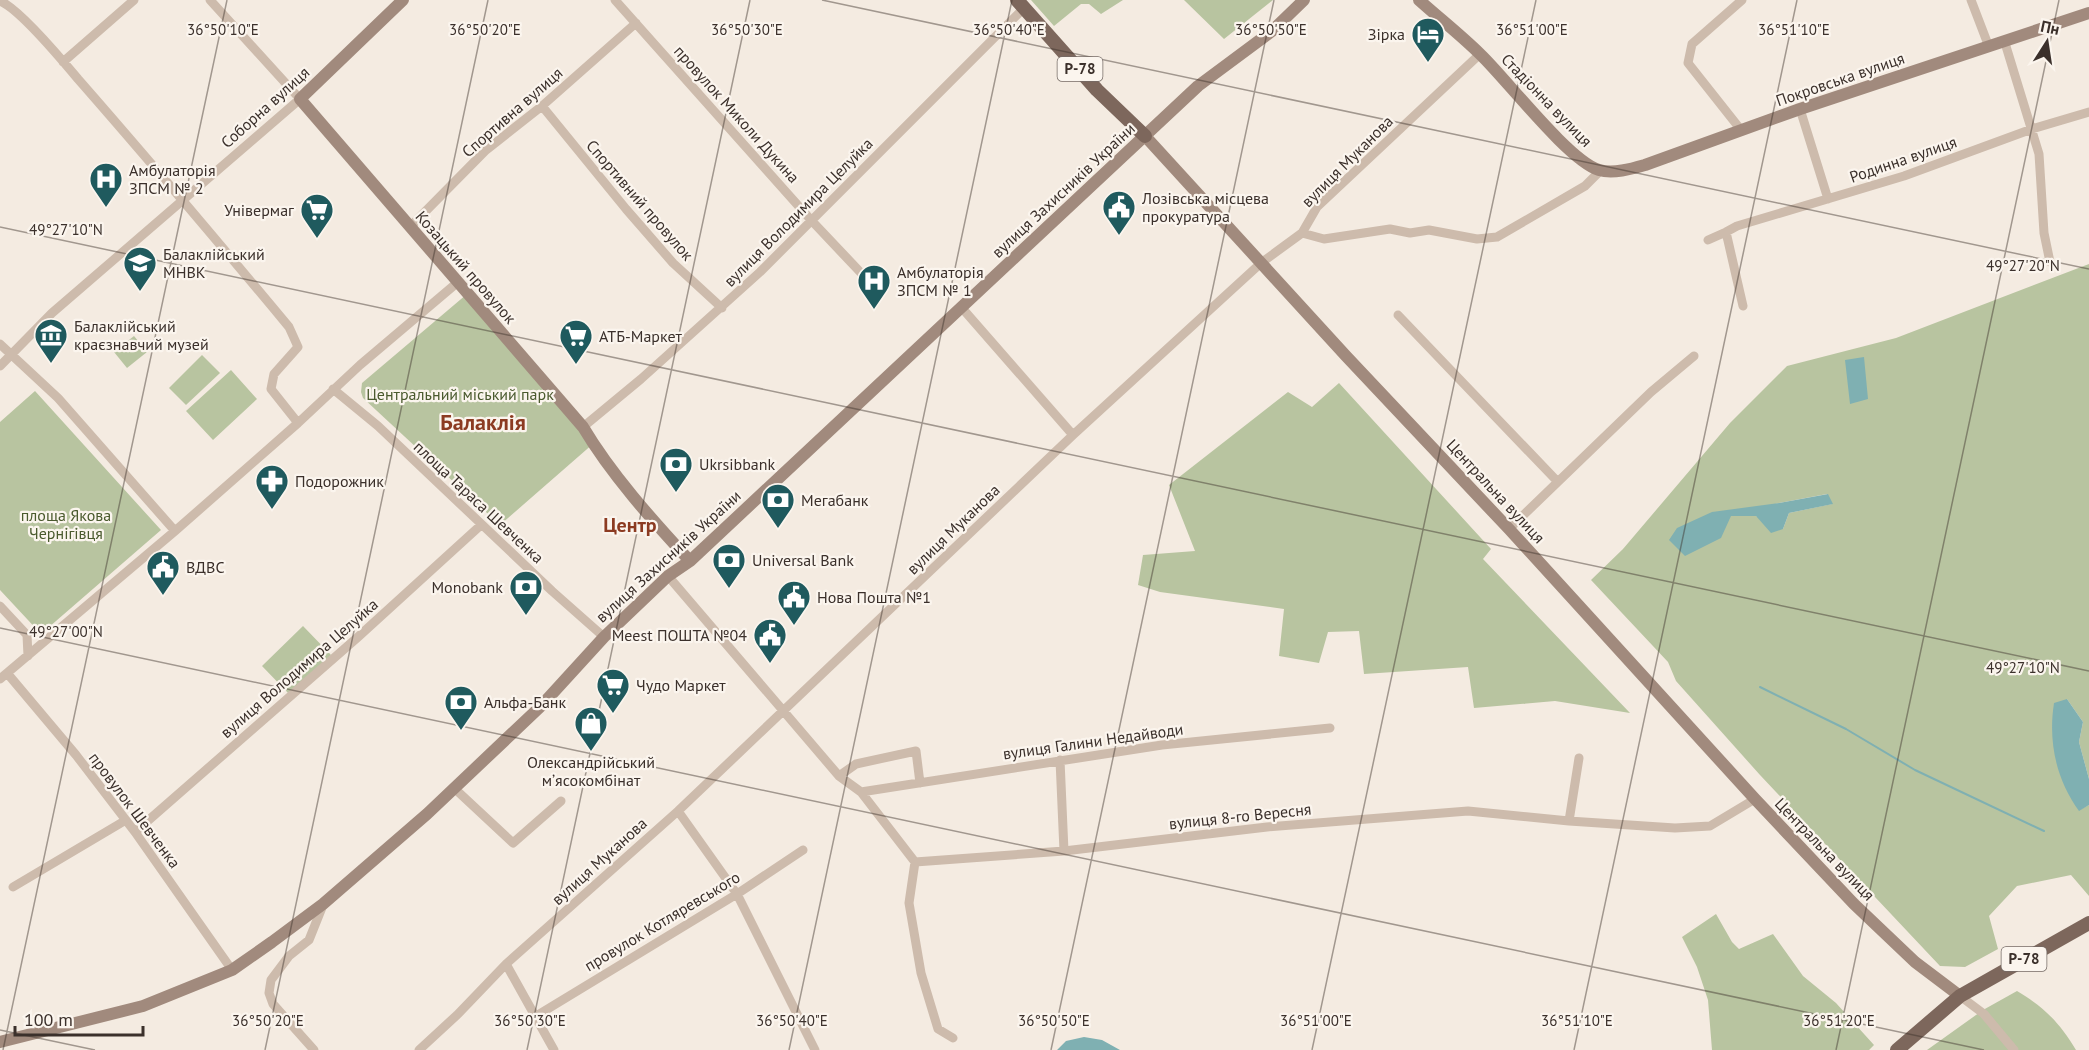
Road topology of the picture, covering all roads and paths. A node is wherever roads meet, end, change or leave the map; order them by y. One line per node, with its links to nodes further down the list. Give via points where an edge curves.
1 (134, 0): 16 (street)
2 (210, 0): 17 (street, Козацький провулок)
3 (403, 0): 17 (street, Соборна вулиця)
4 (615, 0): 12 (street, провулок Миколи Дукина)
5 (1304, 0): 23 (street, вулиця Захисників України, via 1272,31 1198,86)
6 (1419, 0): 15 (street, Стадіонна вулиця)
7 (1742, 0): 22 (street, via 1692,44 1688,63)
8 (1971, 0): 14 (street)
9 (0, 1): 16 (street)
10 (1021, 4): 23 (main road, Центральна вулиця / Р-78, via 1098,90); 27 (street, вулиця Володимира Целуйка)
11 (2089, 13): 13 (street, Покровська вулиця)
12 (636, 23): 18 (street, Спортивна вулиця); 27 (street, провулок Миколи Дукина)
13 (2005, 43): 14 (street, Покровська вулиця); 21 (street)
14 (1989, 47): 19 (street, Покровська вулиця)
15 (1480, 54): 24 (street, Стадіонна вулиця, via 1564,145); 29 (street, вулиця Муканова, via 1317,207)
16 (63, 62): 26 (street)
17 (300, 99): 26 (street, Соборна вулиця); 28 (street, Козацький провулок)
18 (542, 106): 28 (street, Спортивна вулиця, via 485,151); 37 (street, Спортивний провулок, via 673,263)
19 (1800, 110): 22 (street, Покровська вулиця); 25 (street)
20 (2089, 112): 21 (street, Родинна вулиця)
21 (2032, 129): 25 (street, Родинна вулиця); 32 (street, via 2039,154)
22 (1741, 130): 24 (street, Покровська вулиця, via 1645,165)
23 (1145, 135): 33 (street, Центральна вулиця / Р-78); 38 (street, вулиця Захисників України)
24 (1601, 170): 29 (street, via 1585,186 1497,237 1477,239 1429,230 1410,233 1390,229 1324,239)
25 (1828, 199): 30 (street, Родинна вулиця)
26 (183, 201): 41 (street, Соборна вулиця, via 52,313); 45 (street, via 288,327 298,347 274,374 271,390)
27 (811, 220): 34 (street, провулок Миколи Дукина); 37 (street, вулиця Володимира Целуйка)
28 (410, 227): 35 (street, Козацький провулок)
29 (1302, 232): 33 (street, вулиця Муканова)
30 (1726, 232): 31 (street, Родинна вулиця); 36 (street)
31 (1708, 240)
32 (2050, 262)
33 (1261, 263): 47 (street, вулиця Муканова); 50 (street, Центральна вулиця / Р-78)
34 (862, 274)
35 (458, 282): 44 (street); 46 (street, Козацький провулок)
36 (1743, 306)
37 (722, 308): 46 (street, вулиця Володимира Целуйка)
38 (962, 308): 47 (street); 52 (street, вулиця Захисників України)
39 (1398, 315): 48 (street)
40 (0, 344): 41 (street)
41 (12, 355): 43 (street); 51 (street, via 58,398)
42 (1694, 356): 48 (street)
43 (0, 366)
44 (333, 389): 45 (street); 49 (street, площа Тараса Шевченка, via 378,426)
45 (298, 423): 51 (street)
46 (583, 427): 52 (street, Козацький провулок, via 594,446)
47 (1072, 435): 58 (street, вулиця Муканова)
48 (1557, 481): 50 (street)
49 (481, 525): 55 (street, площа Тараса Шевченка); 71 (street, вулиця Володимира Целуйка)
50 (1509, 529): 66 (street, Центральна вулиця / Р-78)
51 (175, 531): 56 (street)
52 (690, 561): 53 (street, вулиця Захисників України)
53 (668, 576): 55 (street, вулиця Захисників України); 58 (street)
54 (0, 606): 56 (street, via 27,635)
55 (604, 636): 64 (street, вулиця Захисників України, via 541,706)
56 (28, 656): 57 (street)
57 (4, 676): 69 (street, провулок Шевченка, via 76,755)
58 (784, 711): 62 (street); 68 (street, вулиця Муканова)
59 (1330, 728): 61 (street, вулиця Галини Недайводи)
60 (1579, 758): 70 (street)
61 (1059, 760): 63 (street, вулиця Галини Недайводи); 73 (street)
62 (839, 776): 63 (street, via 856,764 916,750); 65 (street)
63 (920, 783): 65 (street, вулиця Галини Недайводи)
64 (454, 788): 67 (street, via 513,843); 77 (street, вулиця Захисників України)
65 (861, 792): 74 (street)
66 (1755, 799): 70 (street, вулиця 8-го Вересня, via 1710,826 1675,828); 81 (street, Центральна вулиця / Р-78, via 1854,904 1915,962)
67 (561, 801)
68 (678, 811): 76 (street); 79 (street, вулиця Муканова)
69 (126, 820): 71 (street, провулок Шевченка); 75 (street)
70 (1569, 821): 73 (street, вулиця 8-го Вересня, via 1468,811 1267,827)
71 (135, 831): 80 (street, провулок Шевченка)
72 (803, 850): 76 (street, провулок Котляревського)
73 (1064, 851): 74 (street, вулиця 8-го Вересня)
74 (915, 862): 84 (street, via 909,903 921,973 938,1029)
75 (13, 887)
76 (737, 894): 82 (street, провулок Котляревського); 90 (street)
77 (323, 904): 80 (street, вулиця Захисників України); 83 (street, via 309,940 289,956 271,980 269,993 273,1004)
78 (2089, 923): 81 (main road, Р-78)
79 (506, 964): 82 (street); 88 (street, вулиця Муканова)
80 (232, 970): 85 (street, вулиця Захисників України, via 143,1006)
81 (1960, 996): 91 (main road); 92 (street, via 1984,1014)
82 (536, 1016): 89 (street)
83 (304, 1038): 86 (street); 87 (street)
84 (953, 1038)
85 (0, 1042)
86 (300, 1050)
87 (314, 1050)
88 (419, 1050)
89 (554, 1050)
90 (815, 1050)
91 (1897, 1050)
92 (2014, 1050)

